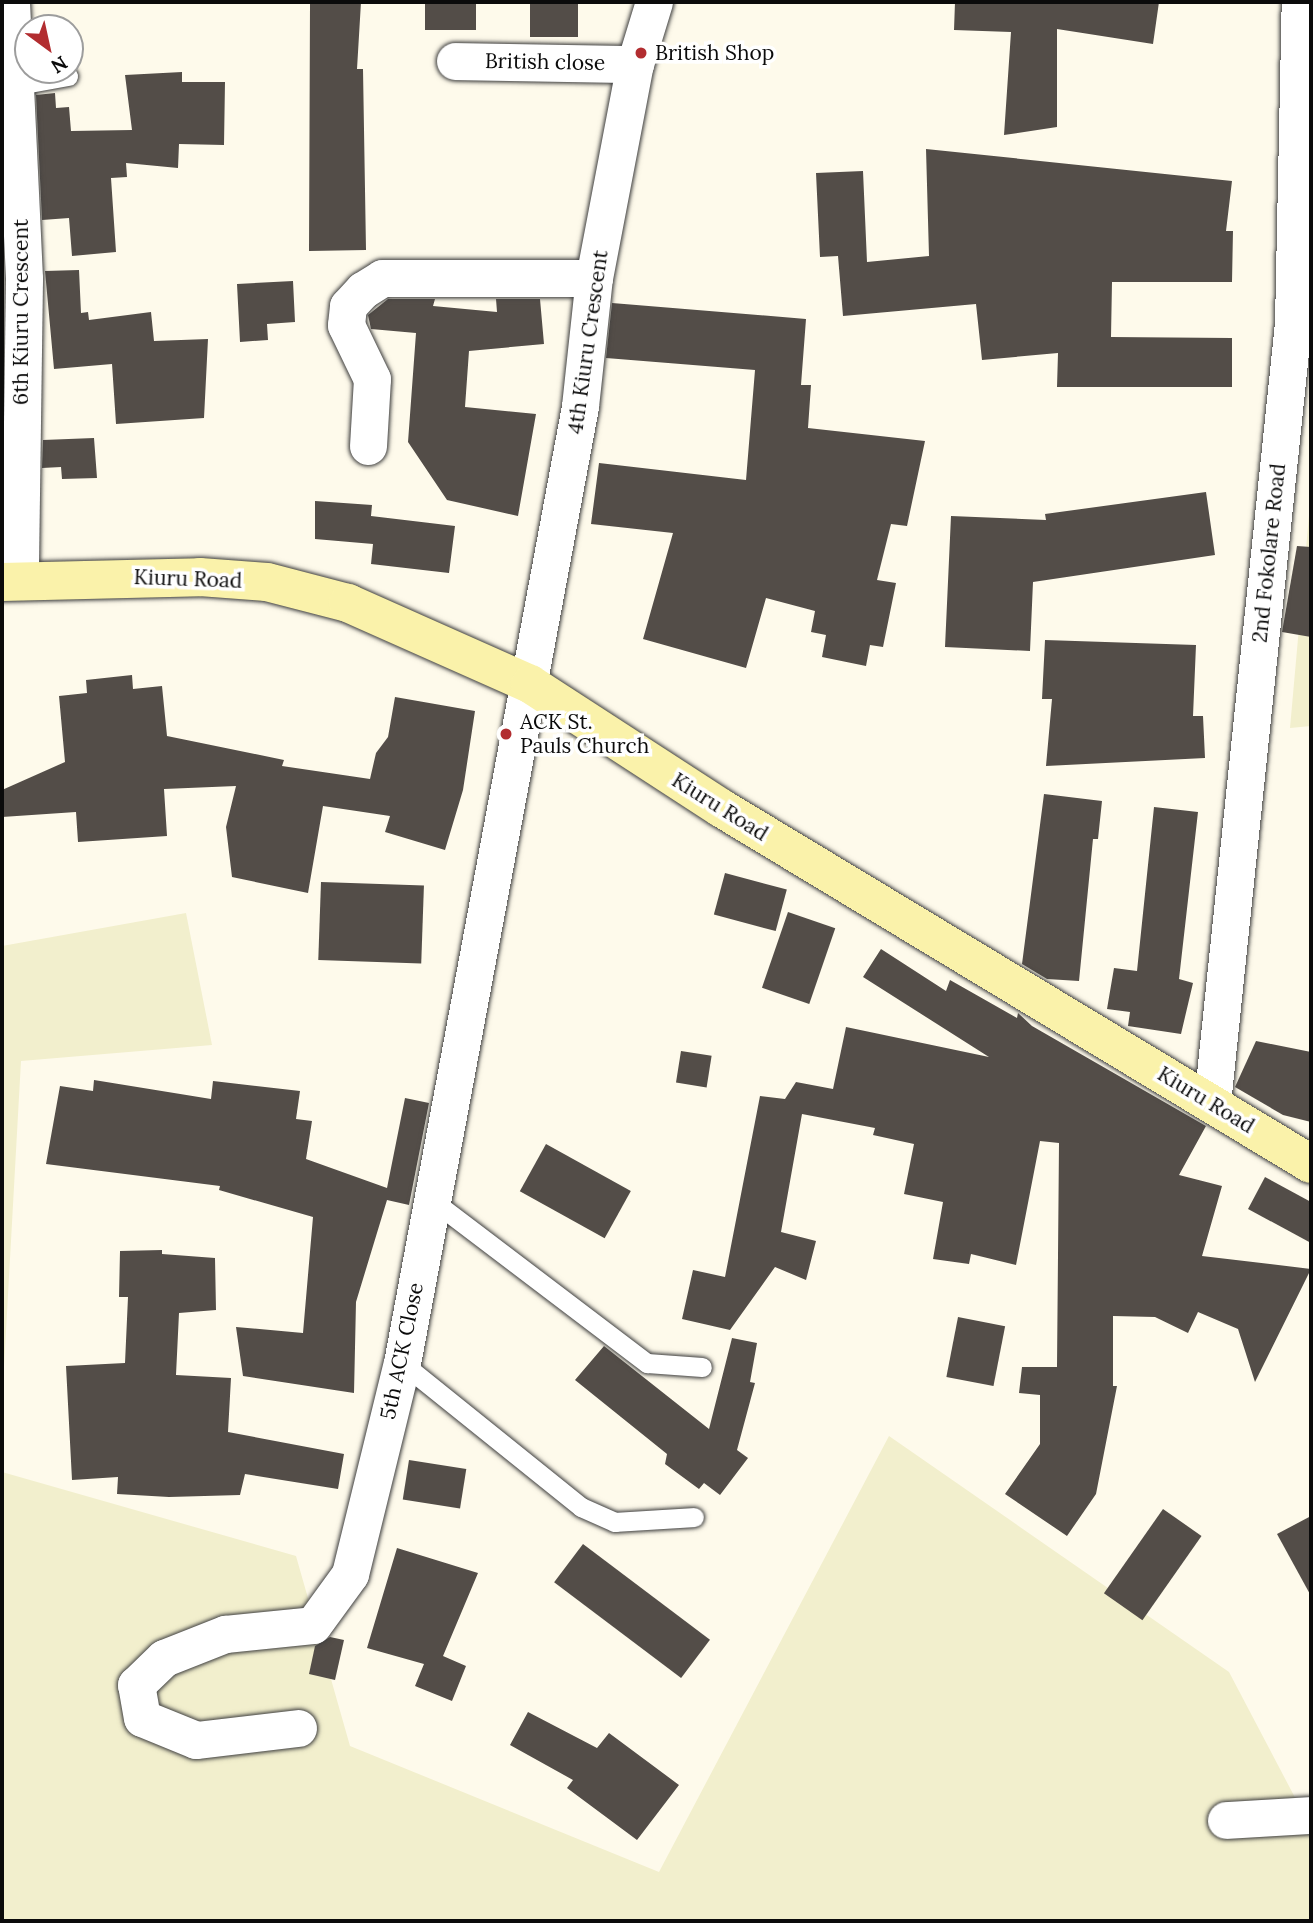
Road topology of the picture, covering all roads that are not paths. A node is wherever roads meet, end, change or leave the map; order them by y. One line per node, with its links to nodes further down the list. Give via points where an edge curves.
1 (11, 2): 7 (street, 6th Kiuru Crescent)
2 (654, 2): 5 (street, 4th Kiuru Crescent)
3 (1300, 2): 12 (street, 2nd Fokolare Road, via 1293,323)
4 (455, 61): 5 (street, British close)
5 (635, 64): 8 (street, 4th Kiuru Crescent)
6 (22, 84): 7 (lane)
7 (12, 86): 10 (street, 6th Kiuru Crescent, via 24,279)
8 (594, 278): 9 (street, via 382,278 363,290 348,306 346,325 372,379); 11 (street, 4th Kiuru Crescent, via 580,406)
9 (368, 446)
10 (11, 581): 11 (street, Kiuru Road, via 200,577 267,582 348,603)
11 (530, 684): 12 (street, Kiuru Road, via 721,808); 14 (street, 5th ACK Close)
12 (1212, 1103): 13 (street, Kiuru Road)
13 (1311, 1164)
14 (432, 1200): 15 (street, 5th ACK Close); 16 (lane, via 647,1363)
15 (402, 1363): 17 (lane, via 581,1507 615,1522); 18 (street, 5th ACK Close, via 351,1574 313,1625 225,1634 164,1658 136,1685 142,1718 196,1740)
16 (702, 1367)
17 (694, 1517)
18 (298, 1728)
19 (1311, 1815): 20 (street)
20 (1226, 1820)

